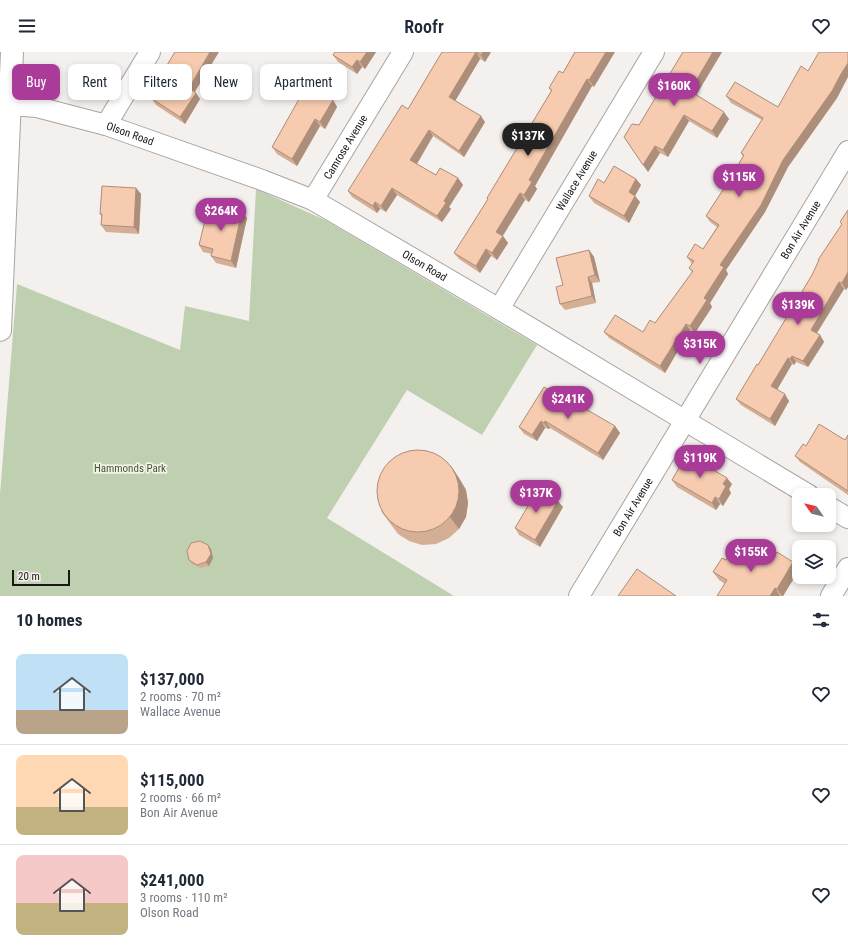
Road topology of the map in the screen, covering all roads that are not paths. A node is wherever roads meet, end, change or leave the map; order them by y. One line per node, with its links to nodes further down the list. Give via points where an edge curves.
1 (12, 52): 5 (street)
2 (150, 52): 6 (street)
3 (403, 52): 8 (street, Camrose Avenue)
4 (654, 52): 10 (street, Wallace Avenue)
5 (9, 106): 6 (street, Olson Road, via 37,107); 9 (street)
6 (106, 125): 8 (street, Olson Road)
7 (848, 151): 12 (street, Bon Air Avenue)
8 (313, 200): 10 (street, Olson Road)
9 (2, 257): 11 (street)
10 (499, 309): 12 (street, Olson Road)
11 (0, 330)
12 (684, 422): 13 (street, Olson Road); 17 (street, Bon Air Avenue)
13 (797, 488)
14 (836, 511): 15 (street)
15 (848, 518)
16 (848, 568): 18 (street)
17 (579, 596)
18 (831, 596)

